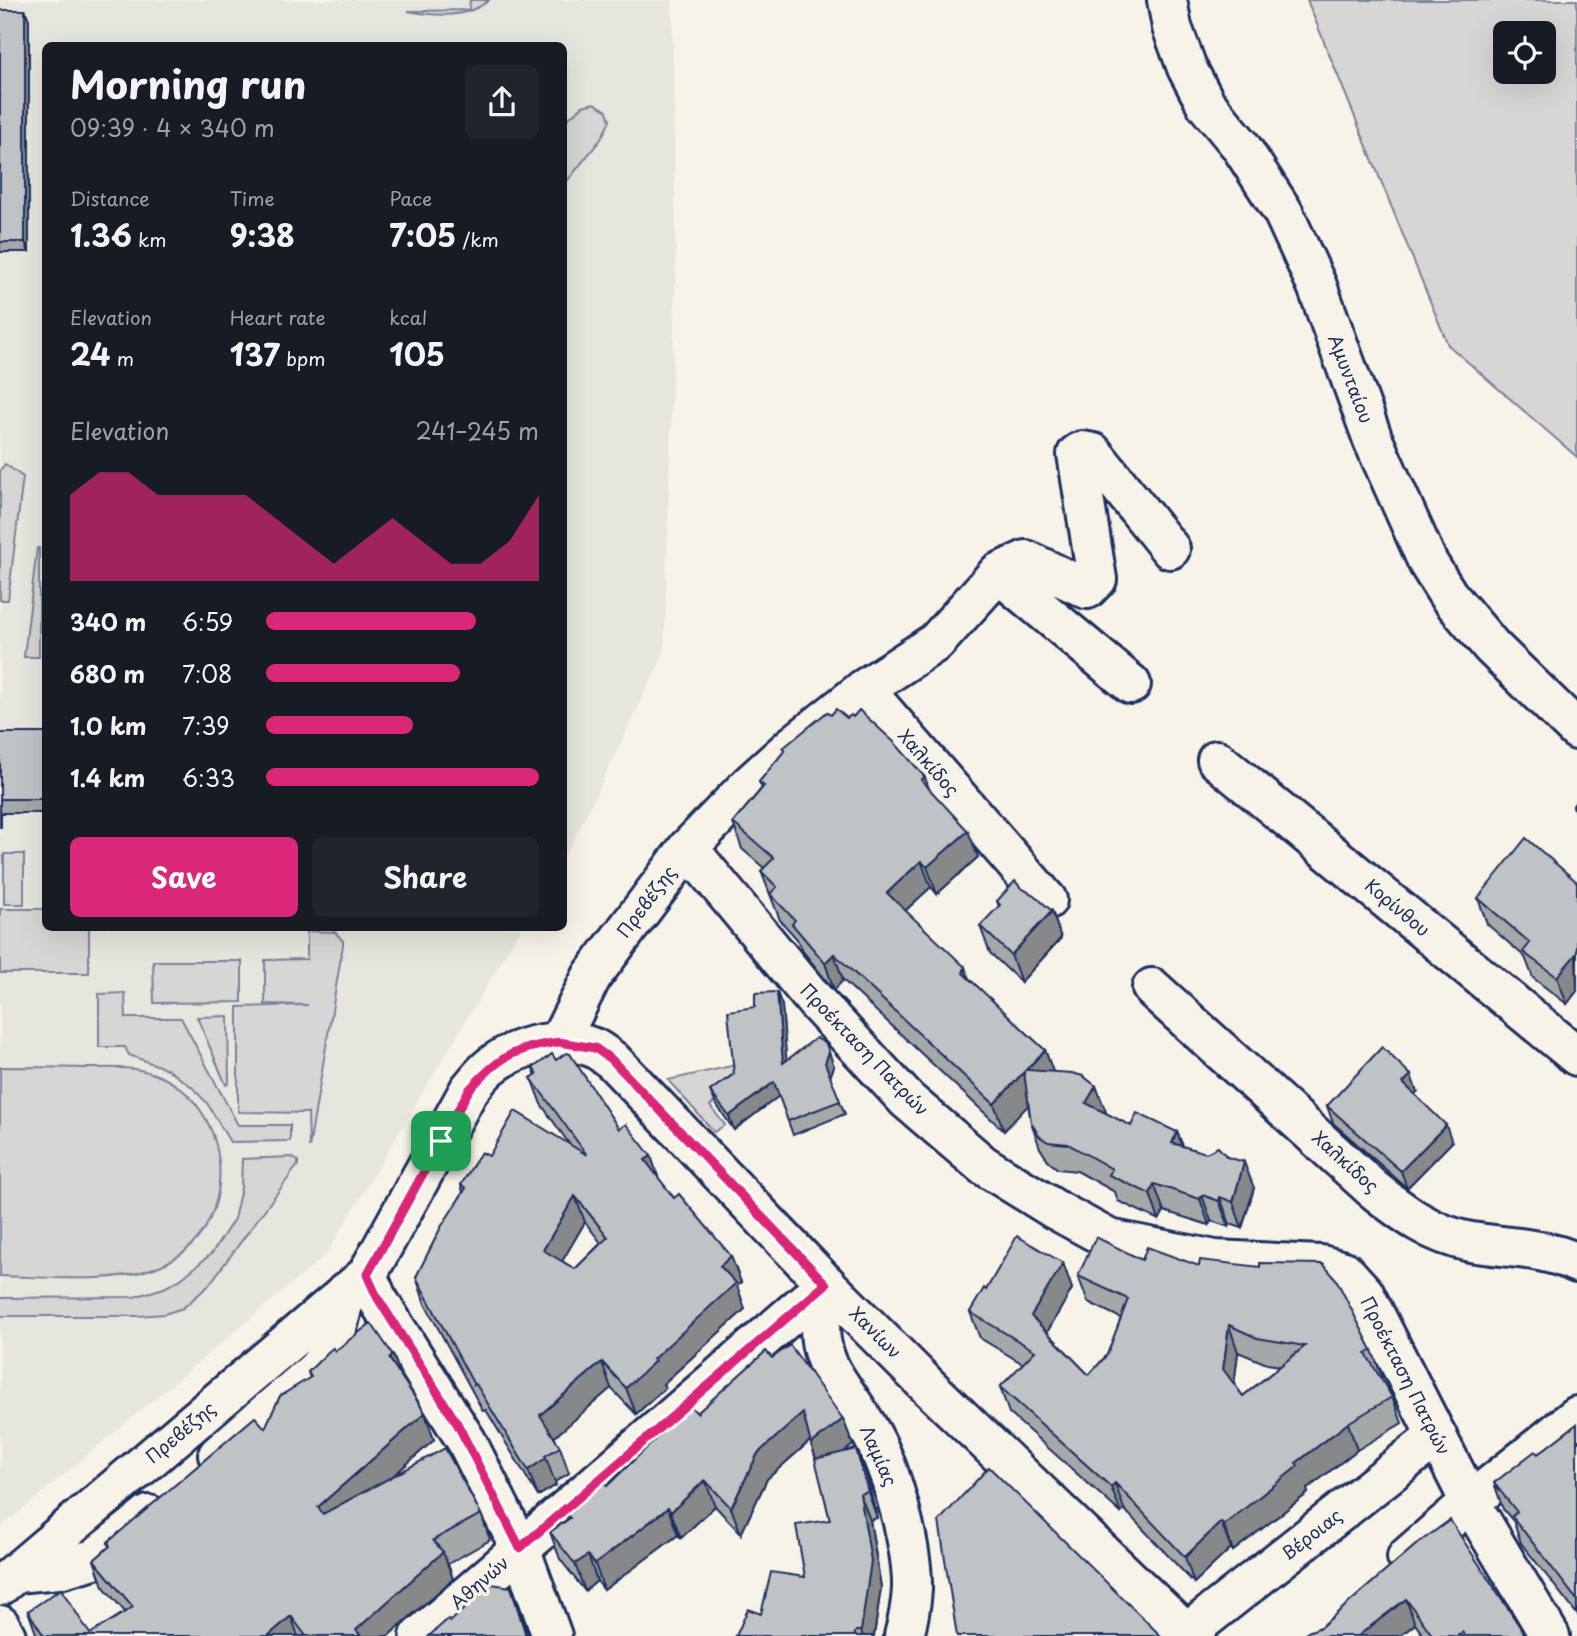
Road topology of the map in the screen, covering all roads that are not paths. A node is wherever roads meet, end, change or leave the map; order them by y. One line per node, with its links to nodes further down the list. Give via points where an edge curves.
1 (1167, 0): 6 (street, Αμυνταίου, via 1186,68 1206,104 1240,145 1283,212 1317,286 1373,440 1428,563 1492,647)
2 (1170, 549): 3 (street, via 1093,453 1082,451 1076,461 1097,579 1087,589 1026,560)
3 (998, 573): 4 (street); 5 (street, Πρεβέζης, via 936,642)
4 (1131, 684)
5 (864, 689): 8 (street, Πρεβέζης, via 780,756); 9 (street, Χαλκίδος)
6 (1577, 730)
7 (1217, 760): 12 (street, Κορίνθου)
8 (688, 848): 11 (street, Πρεβέζης, via 592,976); 17 (street, Προέκταση Πατρών, via 816,1002 907,1100 983,1165 1109,1239 1215,1260 1321,1265 1344,1271 1364,1293)
9 (1047, 900)
10 (1152, 988): 13 (street, Χαλκίδος, via 1408,1217 1469,1241 1563,1255)
11 (559, 1042): 14 (street, Πρεβέζης, via 512,1052 490,1066 469,1090); 15 (street, Χανίων, via 595,1048 612,1060)
12 (1577, 1056)
13 (1577, 1263)
14 (357, 1284): 19 (street, via 377,1297 458,1425); 20 (street, Πρεβέζης); 20 (street, Πρεβέζης, via 332,1349 317,1369 183,1485 94,1559)
15 (826, 1284): 19 (street, Αθηνών); 23 (street, Χανίων); 27 (street, Λαμίας, via 820,1310 821,1349 872,1435 902,1518 912,1587)
16 (1577, 1416): 18 (street)
17 (1437, 1437): 18 (street, Προέκταση Πατρών); 23 (street, Βέροιας)
18 (1470, 1502): 21 (street); 28 (street, Προέκταση Πατρών)
19 (520, 1548): 25 (street, Αθηνών); 26 (street)
20 (8, 1580)
21 (1377, 1583)
22 (0, 1625): 24 (street)
23 (1188, 1635)
24 (6, 1636)
25 (420, 1636)
26 (552, 1636)
27 (904, 1636)
28 (1550, 1636)

